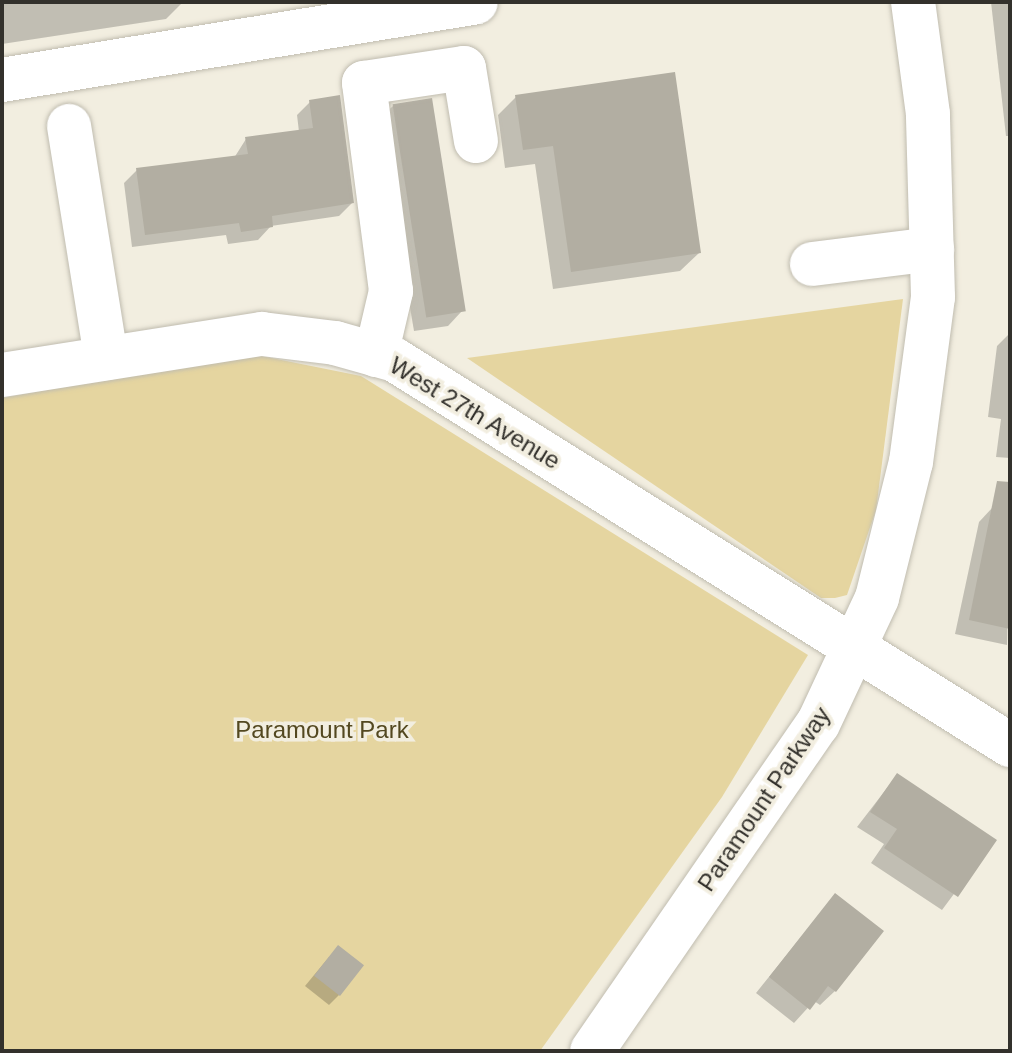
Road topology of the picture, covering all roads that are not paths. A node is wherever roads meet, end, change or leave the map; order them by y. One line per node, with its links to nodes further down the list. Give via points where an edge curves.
1 (476, 2): 3 (street)
2 (913, 2): 6 (street, Paramount Parkway, via 928,114)
3 (2, 80)
4 (69, 126): 9 (street)
5 (476, 141): 8 (street, via 464,68 364,83 391,291)
6 (932, 249): 7 (street); 11 (street, Paramount Parkway, via 933,297 911,462 877,598)
7 (812, 264)
8 (376, 355): 9 (street, West 27th Avenue, via 335,343 262,334); 11 (street, West 27th Avenue, via 395,360)
9 (106, 358): 10 (street, West 27th Avenue)
10 (3, 371)
11 (852, 651): 12 (street, West 27th Avenue); 13 (street, Paramount Parkway, via 818,724)
12 (1010, 745)
13 (592, 1051)

